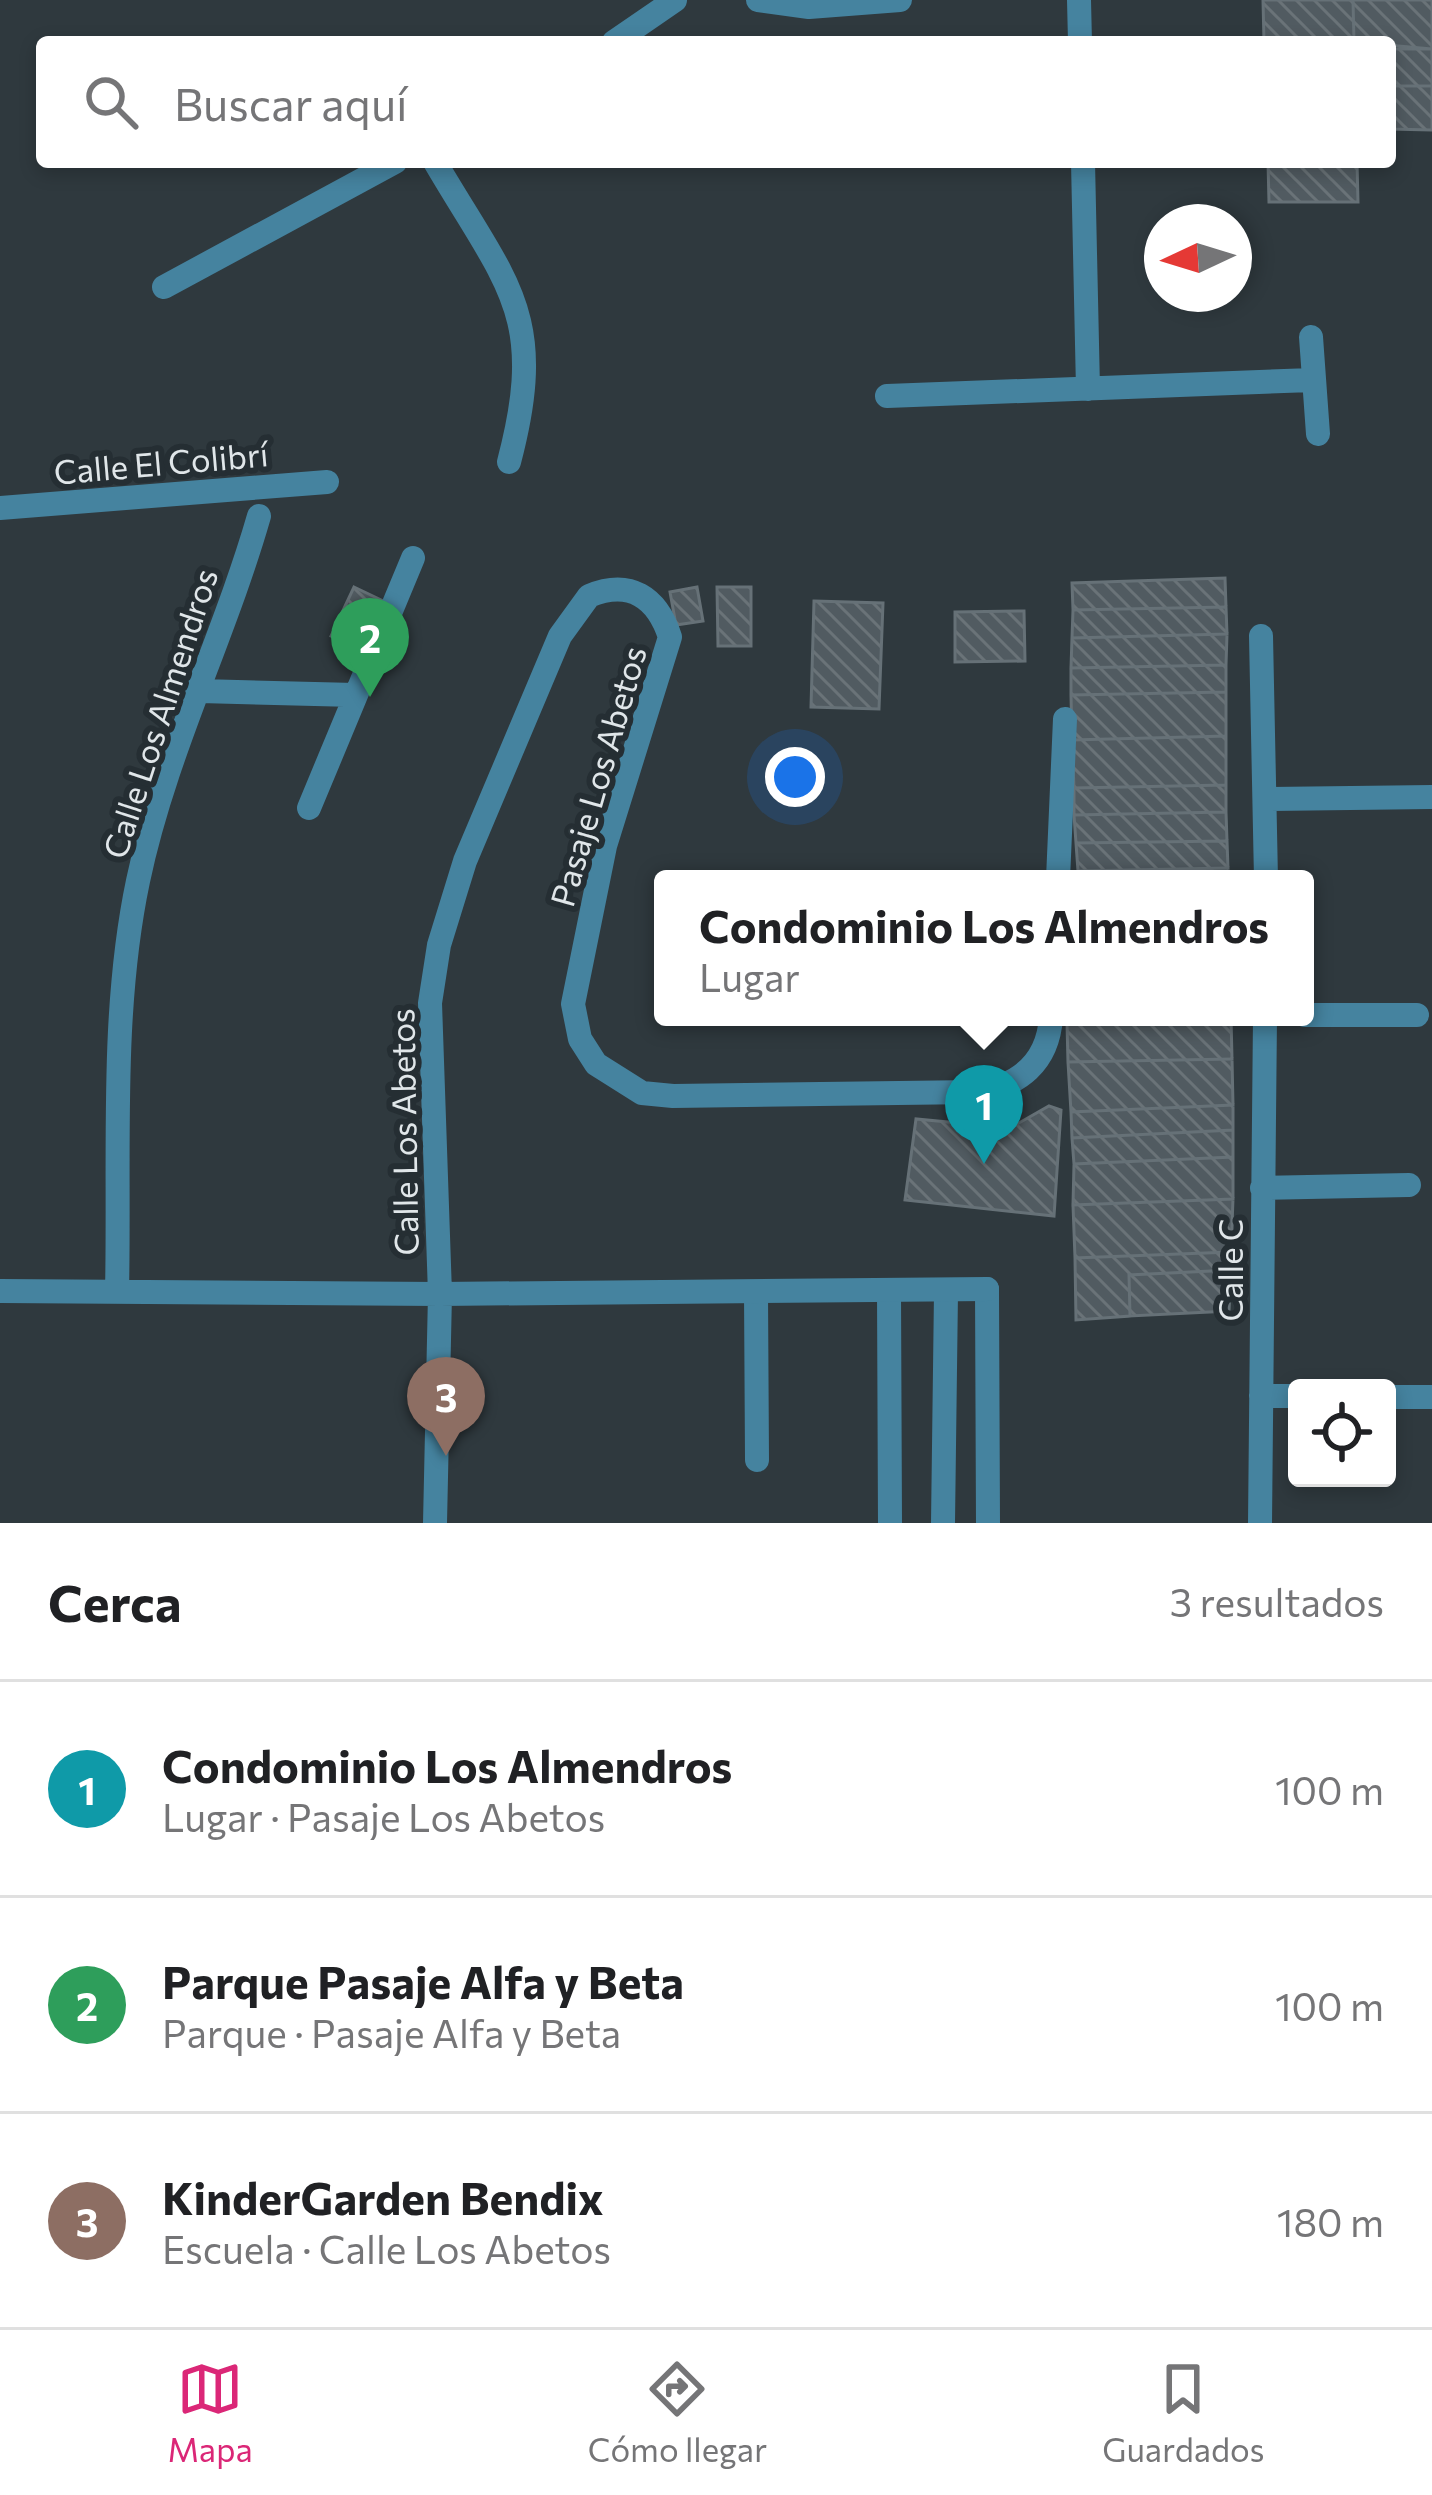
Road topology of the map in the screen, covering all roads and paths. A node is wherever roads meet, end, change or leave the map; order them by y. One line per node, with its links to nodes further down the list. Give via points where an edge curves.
1 (675, 0): 5 (street)
2 (758, 0): 3 (street, via 809,7)
3 (900, 0)
4 (1078, 0): 6 (street)
5 (623, 36)
6 (1080, 36)
7 (384, 168): 10 (street)
8 (439, 168): 16 (street, via 522,321 526,399)
9 (1083, 168): 13 (street)
10 (164, 287)
11 (1311, 337): 12 (street)
12 (1312, 380): 13 (street); 15 (street)
13 (1088, 389): 14 (street)
14 (887, 396)
15 (1318, 434)
16 (508, 462)
17 (327, 482): 18 (street, Calle El Colibrí)
18 (0, 508)
19 (259, 515): 23 (street, Calle Los Almendros)
20 (412, 557): 24 (street)
21 (626, 588): 33 (street, Pasaje Los Abetos, via 662,611 670,637 605,846 573,1004 596,1064 642,1093 673,1096 976,1092 1025,1075 1041,1056); 42 (street, Calle Los Abetos, via 589,596 572,613 465,861 439,945 430,1003)
22 (1261, 636): 27 (street)
23 (200, 691): 24 (street); 38 (street, Calle Los Almendros, via 150,830 127,953)
24 (355, 695): 28 (street)
25 (1064, 719): 29 (street)
26 (1432, 797): 27 (street)
27 (1266, 799): 30 (street)
28 (309, 808)
29 (1058, 870)
30 (1266, 870)
31 (1314, 1015): 32 (street)
32 (1417, 1015)
33 (1049, 1026)
34 (1265, 1026): 36 (street, Calle C)
35 (1409, 1185): 36 (street)
36 (1262, 1188): 43 (street, Calle C)
37 (0, 1291): 38 (street)
38 (117, 1292): 42 (street)
39 (889, 1292): 40 (street); 41 (street); 49 (street)
40 (946, 1292): 50 (street); 51 (street, via 986,1289)
41 (756, 1293): 42 (street); 47 (street)
42 (440, 1294): 48 (street, Calle Los Abetos)
43 (1261, 1396): 44 (street); 52 (street, Calle C)
44 (1288, 1396)
45 (1396, 1397): 46 (street)
46 (1432, 1397)
47 (757, 1460)
48 (435, 1523)
49 (890, 1523)
50 (943, 1523)
51 (988, 1523)
52 (1260, 1523)

